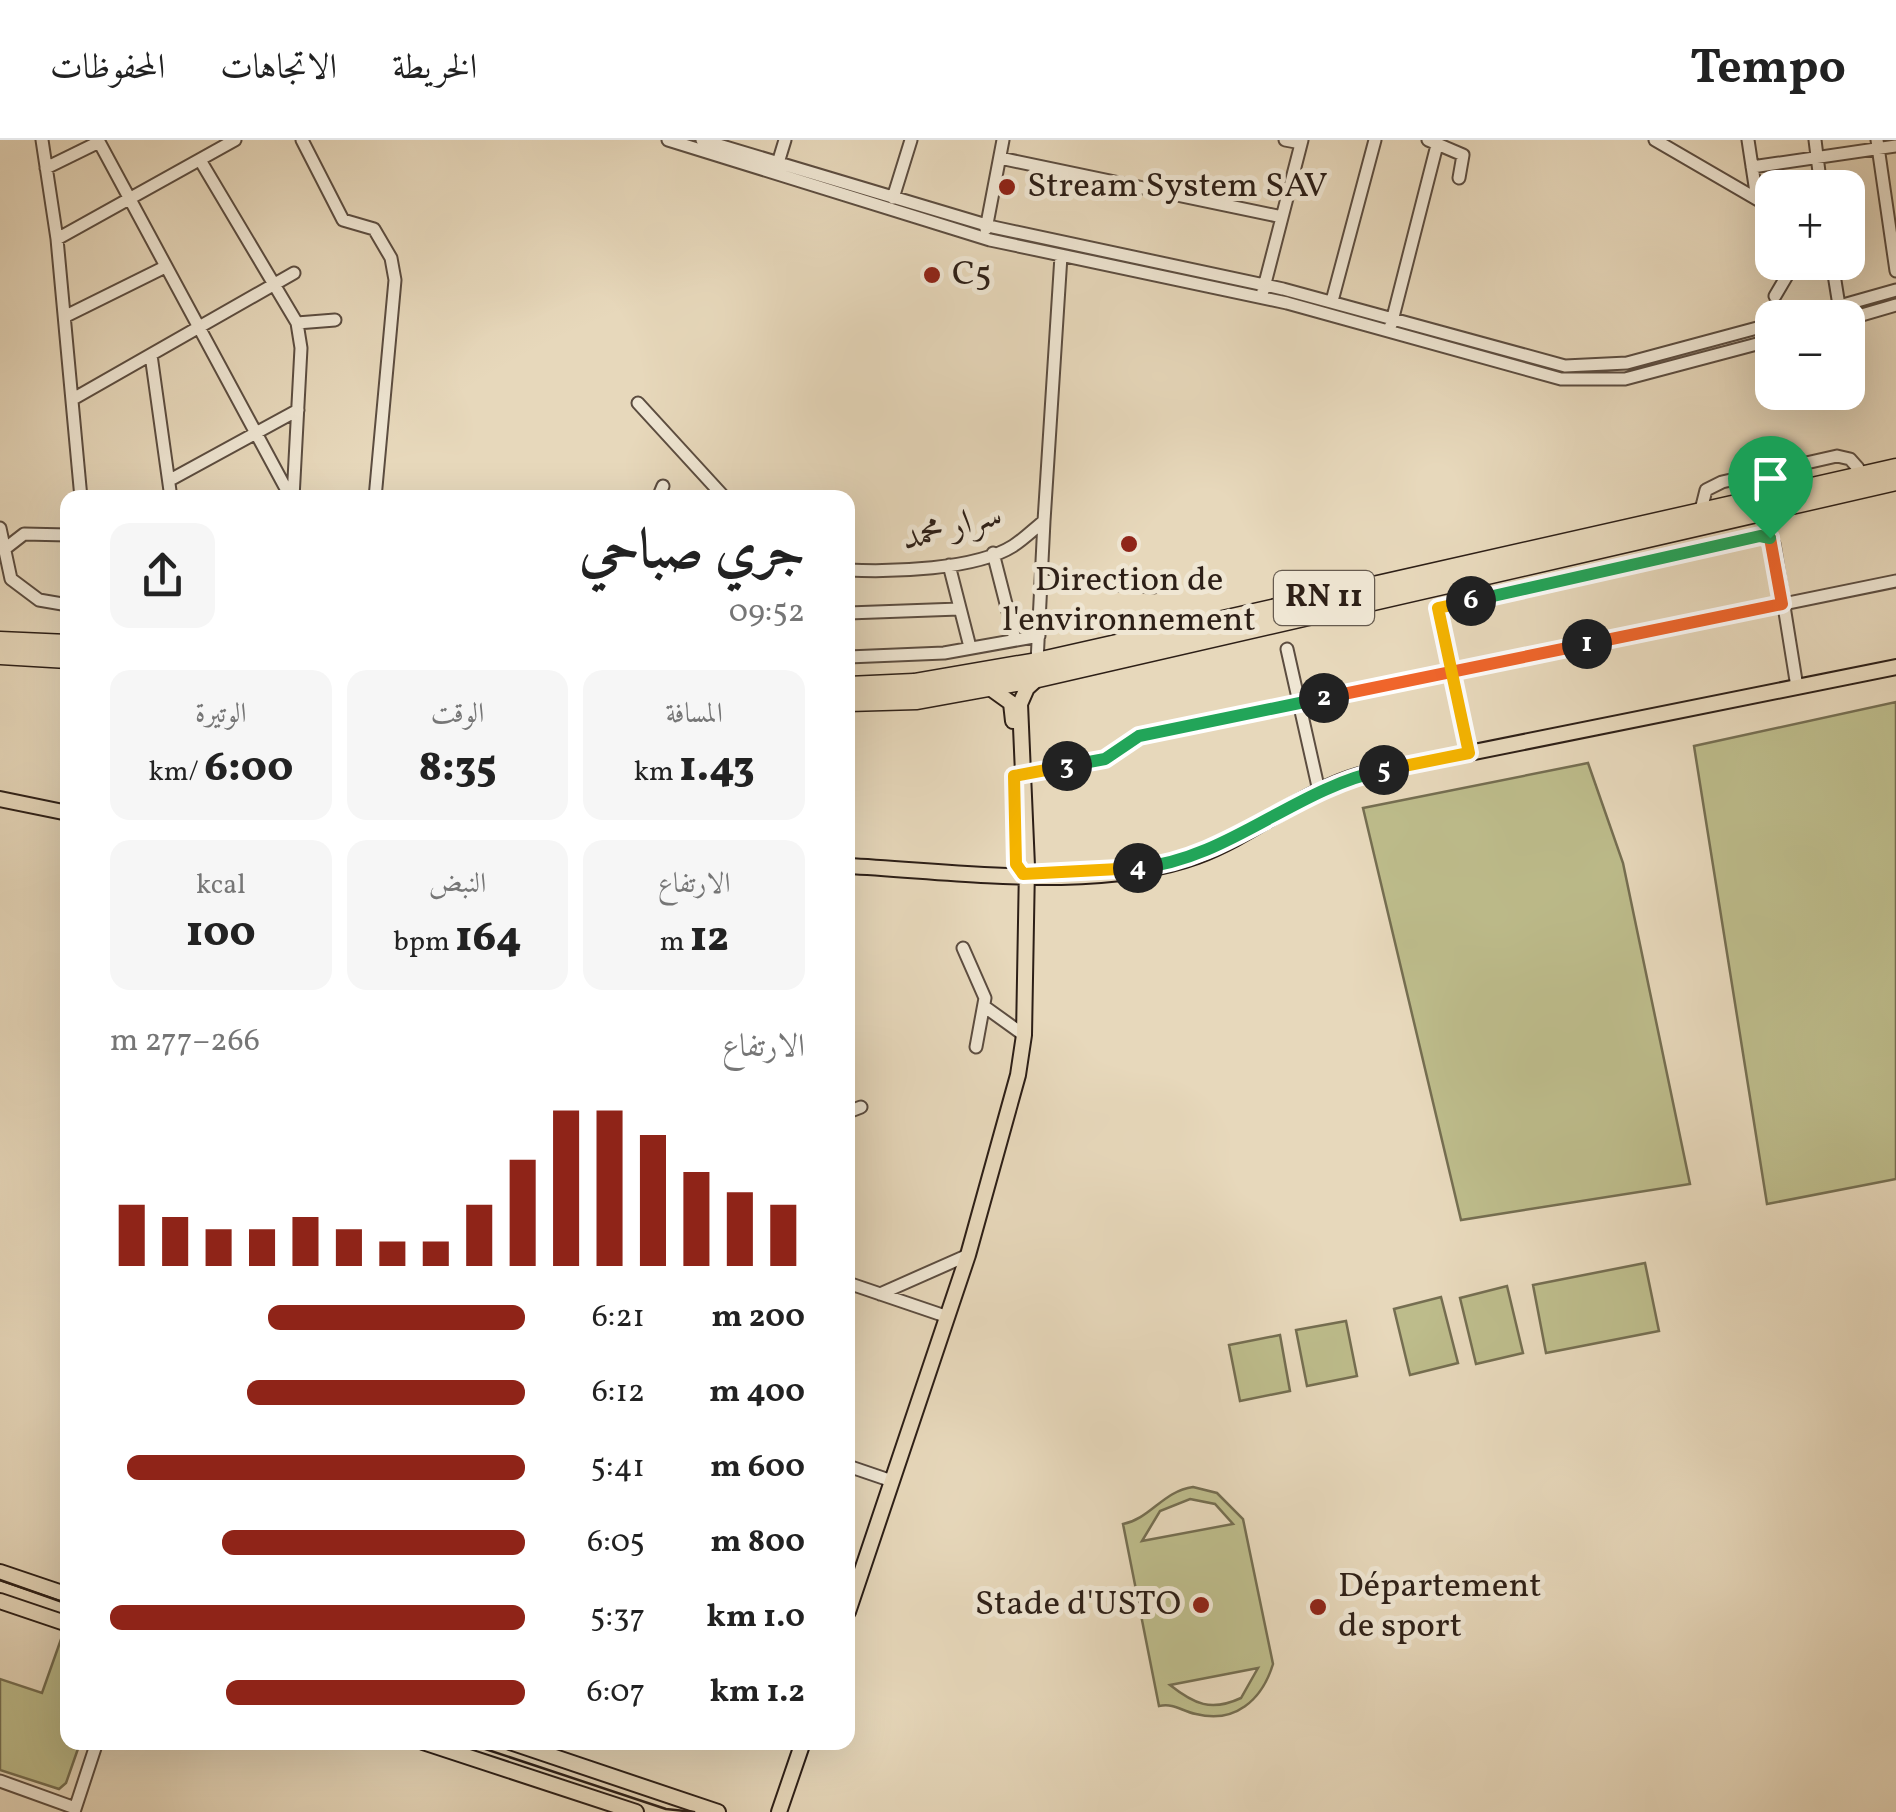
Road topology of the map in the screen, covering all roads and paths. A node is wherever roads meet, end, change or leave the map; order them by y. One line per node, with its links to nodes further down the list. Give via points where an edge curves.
1 (42, 140): 25 (street)
2 (234, 140): 22 (street)
3 (302, 140): 69 (street, via 343,220 374,228 392,258)
4 (668, 140): 33 (street)
5 (702, 140): 23 (street)
6 (785, 140): 23 (street)
7 (911, 140): 29 (street)
8 (1003, 140): 21 (street)
9 (1285, 140): 15 (street)
10 (1375, 140): 44 (street)
11 (1655, 140): 19 (street)
12 (1748, 140): 24 (street)
13 (1815, 140): 20 (street)
14 (98, 141): 25 (street); 31 (street)
15 (1302, 142): 32 (street)
16 (1433, 142): 27 (street, via 1463,155); 51 (street)
17 (1878, 144): 18 (street); 20 (street); 37 (street)
18 (1896, 146)
19 (1677, 147): 30 (street)
20 (1817, 157): 24 (street); 26 (street)
21 (1000, 158): 32 (street); 33 (street)
22 (200, 160): 31 (street); 40 (street)
23 (778, 164): 29 (street)
24 (1752, 167): 28 (street)
25 (46, 168): 34 (street)
26 (1819, 170)
27 (1459, 178)
28 (1755, 186)
29 (893, 198): 33 (street)
30 (1755, 198)
31 (130, 201): 34 (street); 36 (street)
32 (1282, 217): 42 (street)
33 (985, 232): 35 (street); 42 (street)
34 (57, 238): 48 (street)
35 (1061, 256): 42 (street); 75 (street)
36 (165, 267): 48 (street); 52 (street)
37 (1896, 270)
38 (294, 273): 40 (street)
39 (1784, 280): 43 (street)
40 (277, 285): 50 (street); 52 (street)
41 (1896, 290): 45 (street)
42 (1263, 291): 44 (street); 51 (street)
43 (1775, 296)
44 (1332, 301): 51 (street)
45 (1865, 304)
46 (1896, 305): 47 (street)
47 (1865, 310)
48 (66, 316): 56 (street)
49 (335, 320): 50 (street)
50 (297, 323): 58 (street)
51 (1391, 324): 53 (street, via 1565,366 1652,358); 54 (street, via 1528,372 1583,382 1639,376)
52 (198, 329): 55 (street); 59 (street)
53 (1755, 329)
54 (1755, 345)
55 (152, 355): 56 (street); 63 (street)
56 (72, 399): 65 (street)
57 (638, 403): 70 (street)
58 (298, 410): 59 (street); 68 (street)
59 (255, 432): 63 (street); 67 (street)
60 (1896, 458): 61 (highway)
61 (1858, 468): 71 (highway); 73 (street, via 1837,456 1722,482 1706,490)
62 (1896, 468): 71 (highway, RN 11)
63 (170, 480): 66 (street)
64 (1896, 481): 74 (highway, RN 11)
65 (79, 490)
66 (171, 490)
67 (288, 490)
68 (293, 490)
69 (376, 490)
70 (718, 490)
71 (1798, 490): 73 (highway, RN 11)
72 (1896, 491): 74 (highway)
73 (1700, 510): 100 (highway, RN 11)
74 (1746, 516): 100 (highway, RN 11)
75 (1044, 521): 79 (street, سرار محمد, via 1010,549); 84 (street, سرار محمد)
76 (0, 528): 78 (street)
77 (60, 535): 78 (street, via 24,534)
78 (6, 548): 82 (street)
79 (993, 553): 80 (street, سرار محمد); 91 (street)
80 (949, 565): 81 (street, سرار محمد); 88 (street)
81 (855, 570)
82 (5, 580): 86 (street)
83 (1896, 580): 87 (street)
84 (1041, 581): 85 (street); 90 (street, سرار محمد)
85 (1154, 586)
86 (60, 604)
87 (1782, 604): 101 (street); 101 (street, via 1773,542 1760,536 1438,608); 103 (street)
88 (959, 609): 89 (street); 94 (street)
89 (855, 613)
90 (1038, 636): 91 (street); 100 (street, سرار محمد)
91 (1015, 638): 94 (street)
92 (0, 640): 93 (highway)
93 (60, 644)
94 (970, 647): 97 (street)
95 (1287, 648): 106 (street)
96 (0, 655): 98 (highway)
97 (855, 657)
98 (60, 659)
99 (1896, 667): 103 (main road)
100 (1038, 670): 102 (highway, RN 11); 104 (highway, RN 11); 108 (main road, via 1020,704)
101 (1452, 672): 106 (street); 107 (street)
102 (855, 686)
103 (1797, 687): 107 (main road)
104 (990, 688): 105 (highway, RN 11); 108 (main road, via 1013,708)
105 (855, 702)
106 (1300, 703): 108 (street, via 1139,736 1105,759); 109 (street)
107 (1469, 753): 109 (main road)
108 (1018, 776): 113 (main road, via 1016,864)
109 (1319, 790): 113 (main road, via 1182,861 1090,874)
110 (0, 799): 111 (main road)
111 (60, 811)
112 (855, 866): 113 (main road)
113 (1023, 874): 116 (main road)
114 (963, 948): 115 (street)
115 (985, 1007): 116 (street); 117 (street)
116 (1024, 1035): 120 (main road)
117 (976, 1047)
118 (861, 1106): 119 (street)
119 (855, 1109)
120 (968, 1255): 122 (street); 123 (main road)
121 (855, 1286): 122 (street)
122 (880, 1294): 123 (street)
123 (948, 1317): 125 (main road)
124 (855, 1468): 125 (street)
125 (892, 1481): 127 (main road)
126 (0, 1572): 128 (main road)
127 (855, 1591)
128 (60, 1592)
129 (0, 1600): 130 (main road)
130 (60, 1621)
131 (95, 1750): 136 (street)
132 (447, 1750): 137 (main road)
133 (534, 1750): 138 (main road)
134 (800, 1750): 139 (main road)
135 (0, 1782): 136 (street)
136 (75, 1810)
137 (636, 1812)
138 (718, 1812)
139 (778, 1812)

